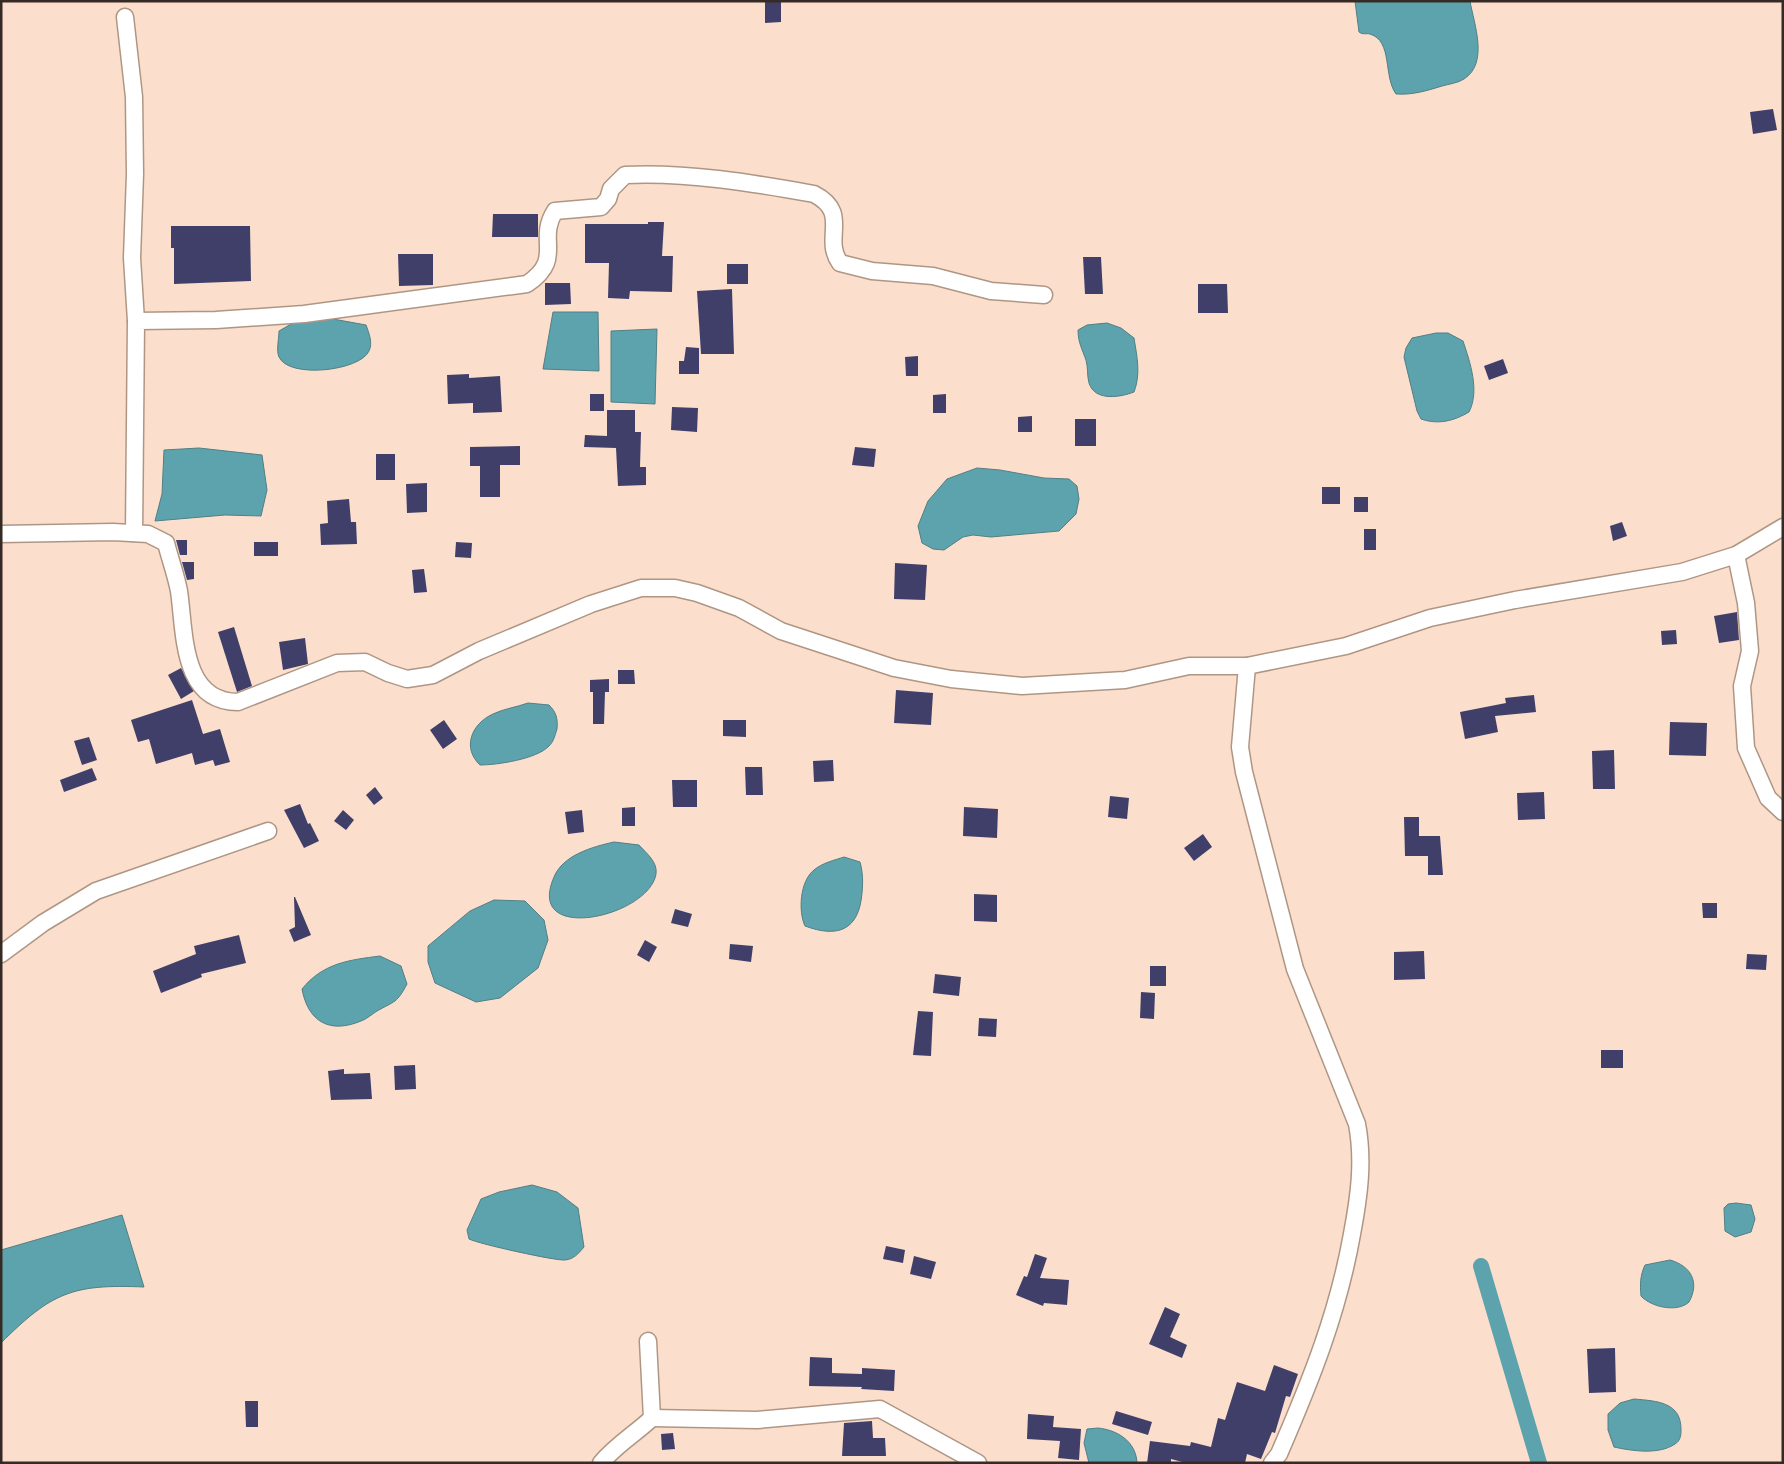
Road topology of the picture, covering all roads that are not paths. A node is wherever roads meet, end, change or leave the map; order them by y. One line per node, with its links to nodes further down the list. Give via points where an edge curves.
1 (125, 17): 3 (street, via 134,97 132,258)
2 (1044, 296): 3 (street, via 991,291 934,276 850,267 835,256 835,220 830,206 814,194 652,173 625,175 611,189 601,207 555,211 548,221 548,263 539,276 527,284 304,314)
3 (136, 321): 5 (street)
4 (1783, 528): 7 (street)
5 (134, 533): 6 (street); 8 (street, via 148,534 166,543 178,586 188,662 196,680 208,694 224,702 238,702 336,664 365,662 408,679 433,675 479,651 591,604 641,588 675,588 697,593 740,608 781,631 894,668 950,679 1022,686 1125,680 1190,666)
6 (1, 534)
7 (1736, 555): 8 (street, via 1682,572 1430,618 1346,646); 9 (street, via 1746,603 1750,651 1742,686 1746,748 1768,798)
8 (1246, 666): 16 (street, via 1240,748 1244,772 1295,969 1357,1124 1361,1146 1359,1200 1346,1270 1328,1336 1279,1454)
9 (1783, 812)
10 (268, 831): 11 (street, via 96,891 43,923)
11 (1, 954)
12 (648, 1341): 13 (street)
13 (652, 1418): 14 (street, via 615,1446); 15 (street, via 757,1420 880,1409)
14 (601, 1463)
15 (978, 1463)
16 (1272, 1463)

